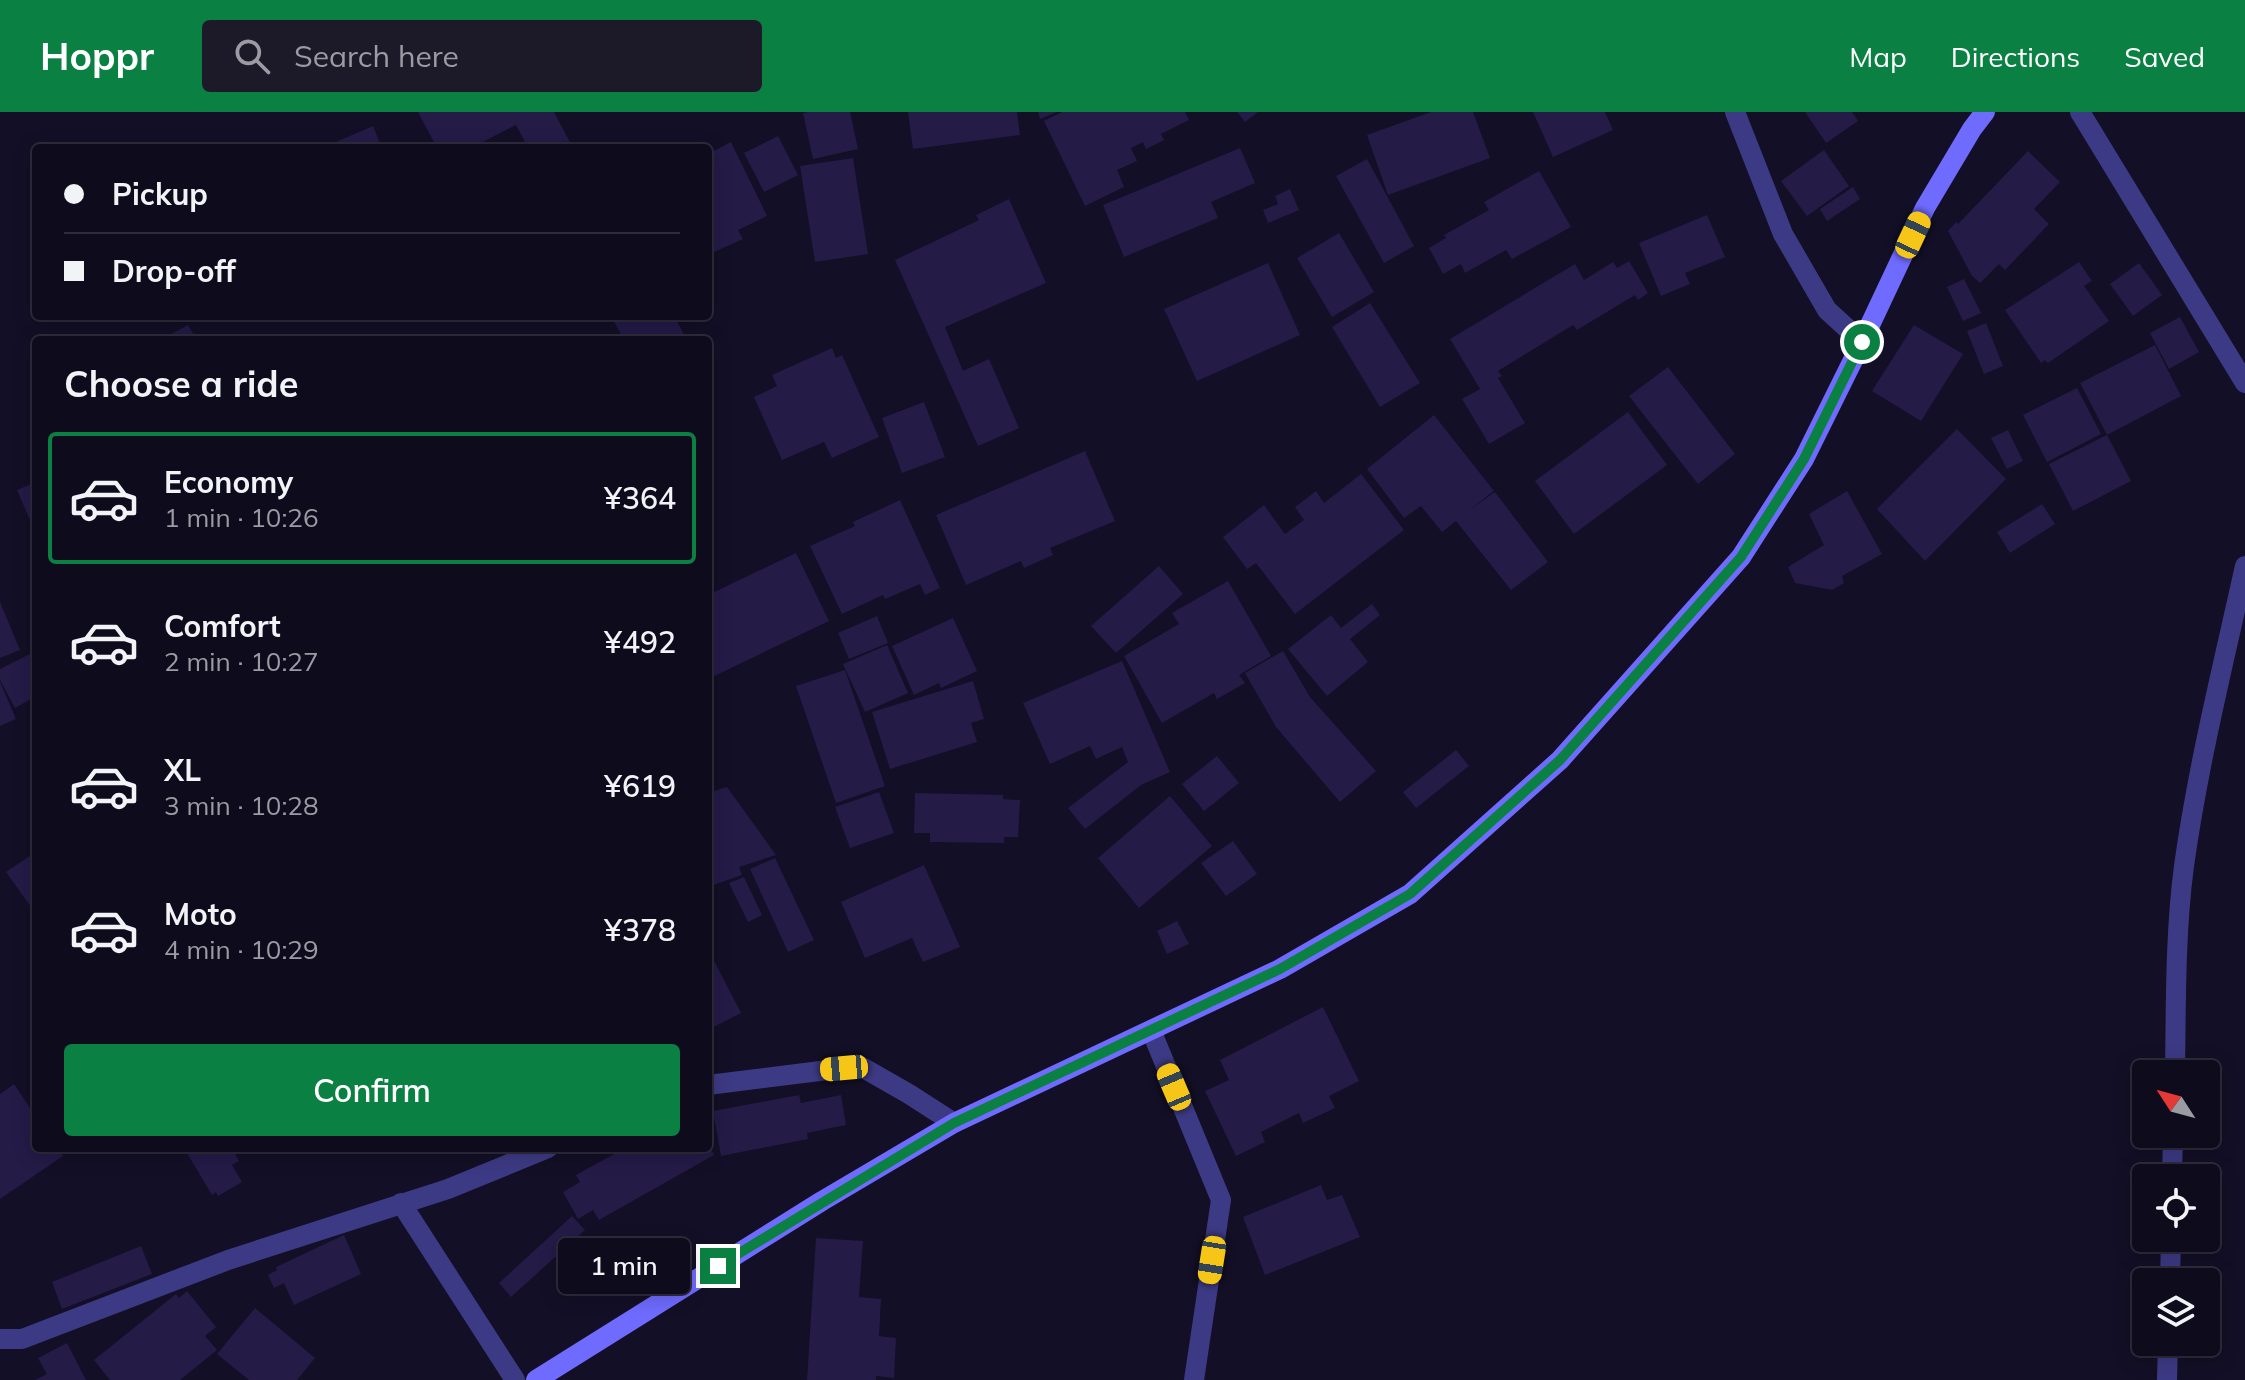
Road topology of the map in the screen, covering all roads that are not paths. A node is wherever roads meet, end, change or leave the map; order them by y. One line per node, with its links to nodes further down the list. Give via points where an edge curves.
1 (1735, 112): 4 (street, via 1783,234 1827,310)
2 (1985, 112): 4 (street, via 1925,208)
3 (2080, 112): 5 (street)
4 (1862, 342): 7 (street, via 1804,459 1741,557 1560,760 1410,894 1280,969)
5 (2245, 383)
6 (2245, 566): 8 (street, via 2183,869)
7 (1151, 1030): 10 (street); 17 (street, via 1221,1200)
8 (2175, 1060)
9 (712, 1084): 10 (street, via 860,1066)
10 (954, 1123): 16 (street)
11 (538, 1152): 12 (street)
12 (401, 1203): 13 (street, via 228,1260 22,1339); 15 (street)
13 (0, 1339)
14 (2168, 1356): 18 (street)
15 (515, 1380)
16 (536, 1380)
17 (1194, 1380)
18 (2167, 1380)

